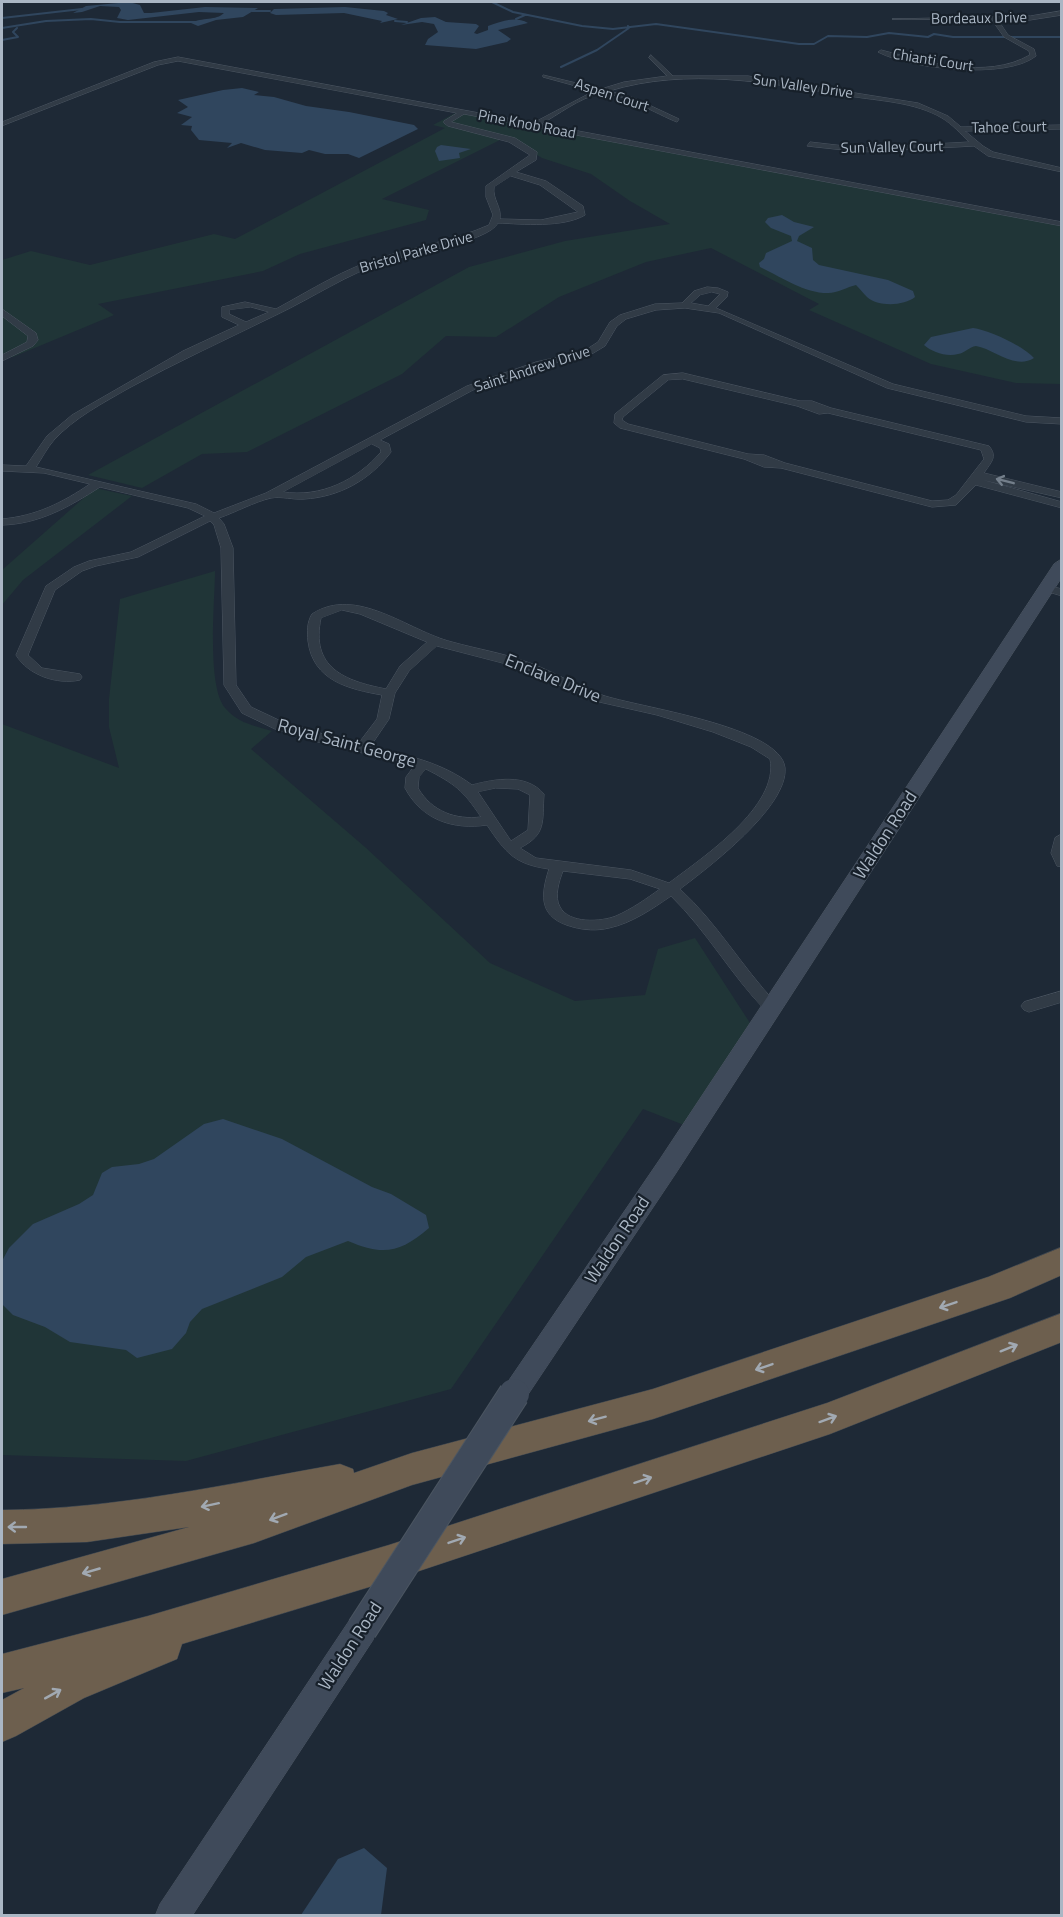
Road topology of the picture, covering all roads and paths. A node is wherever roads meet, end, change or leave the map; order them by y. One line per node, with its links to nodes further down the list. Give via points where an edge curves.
1 (1062, 13): 2 (street, Bordeaux Drive)
2 (994, 18): 3 (street, Bordeaux Drive); 4 (street, Chianti Court, via 1006,36 1032,50 1033,56 1015,65 963,67)
3 (895, 20)
4 (881, 52)
5 (651, 57): 7 (street)
6 (545, 76): 8 (street, Aspen Court)
7 (670, 77): 8 (street, Sun Valley Drive); 14 (street, Sun Valley Drive, via 748,78 892,100 929,108)
8 (603, 90): 10 (street, Aspen Court); 12 (street, Sun Valley Drive)
9 (463, 112): 11 (street, Pine Knob Road, via 178,60 156,63); 12 (street, Pine Knob Road); 18 (street, via 446,122 512,140 534,154)
10 (677, 120)
11 (2, 124)
12 (535, 125): 20 (street, Pine Knob Road)
13 (1060, 127): 14 (street, Tahoe Court)
14 (959, 129): 16 (street, Sun Valley Drive)
15 (810, 144): 16 (street, Sun Valley Court, via 862,150)
16 (975, 144): 17 (street, Sun Valley Drive, via 1008,160)
17 (1062, 170)
18 (510, 173): 19 (street, via 493,183 488,192 497,210); 19 (street, via 550,187 582,213 541,222)
19 (496, 221): 24 (street, Bristol Parke Drive, via 482,233 348,273)
20 (1062, 224)
21 (685, 305): 22 (street, Saint Andrew Drive); 22 (street, via 699,291 724,292); 28 (street, Saint Andrew Drive, via 655,307 622,317 613,324 603,344 587,353 539,364 470,388)
22 (710, 309): 27 (street, Saint Andrew Drive, via 738,317 890,386 1026,419)
23 (2, 312): 26 (street, via 33,335 33,340)
24 (276, 312): 25 (street, Bristol Parke Drive); 25 (street, via 251,304 225,309 225,315)
25 (245, 325): 30 (street, Bristol Parke Drive, via 90,407 51,438)
26 (2, 358)
27 (1062, 421)
28 (371, 440): 34 (street, Saint Andrew Drive); 34 (street, via 385,446 386,452 369,471 350,483 307,497)
29 (2, 468): 30 (street)
30 (29, 469): 32 (street)
31 (974, 478): 31 (street, via 989,459 985,448 683,376 666,377 618,416 617,422 764,464 932,504 954,502); 35 (street, one-way to 31, via 985,476); 37 (street, via 984,485)
32 (83, 479): 33 (street); 36 (street)
33 (99, 483): 36 (street); 38 (street, via 181,503)
34 (272, 494): 38 (street, Saint Andrew Drive)
35 (1062, 495)
36 (72, 500): 39 (street, via 36,518)
37 (1062, 505)
38 (212, 517): 42 (street, Saint Andrew Drive, via 134,555 78,569 50,588 22,655 36,671); 44 (street, Royal Saint George, via 224,531 227,548 228,659 230,685 236,697 259,718)
39 (2, 522)
40 (1056, 581): 55 (street, Waldon Road)
41 (435, 641): 43 (street, via 404,669); 43 (street, Enclave Drive, via 355,608 333,607 316,616 314,648 327,674); 52 (street, Enclave Drive, via 523,664 593,696 672,715 750,741 776,758 777,784 744,829)
42 (76, 677)
43 (389, 693): 44 (street, via 383,719)
44 (362, 748): 45 (street, Royal Saint George)
45 (424, 763): 46 (street, Royal Saint George); 47 (street, via 410,785 412,792 438,816 451,822)
46 (470, 790): 47 (street, Royal Saint George); 49 (street, via 520,783 537,794 535,831)
47 (491, 820): 49 (street, Royal Saint George)
48 (1062, 838): 50 (street, via 1058,853)
49 (509, 848): 51 (street, Royal Saint George, via 532,862)
50 (1062, 863)
51 (557, 867): 52 (street, Royal Saint George, via 631,875); 52 (street, via 549,902 557,915 578,924 605,926 621,921)
52 (671, 888): 55 (street, Royal Saint George, via 697,913 747,982)
53 (1062, 996): 54 (street)
54 (1029, 1006)
55 (771, 1007): 64 (street, Waldon Road, bridge)
56 (1062, 1260): 58 (highway, one-way to 58, via 998,1288 653,1404)
57 (1062, 1327): 60 (highway, one-way to 57, via 830,1418)
58 (412, 1469): 59 (highway, one-way to 59, via 145,1519 74,1526); 61 (highway, one-way to 61, via 254,1526)
59 (2, 1527)
60 (362, 1571): 62 (highway); 63 (highway, one-way to 60, via 70,1684 169,1642)
61 (2, 1597)
62 (2, 1674)
63 (2, 1722)
64 (172, 1916)

